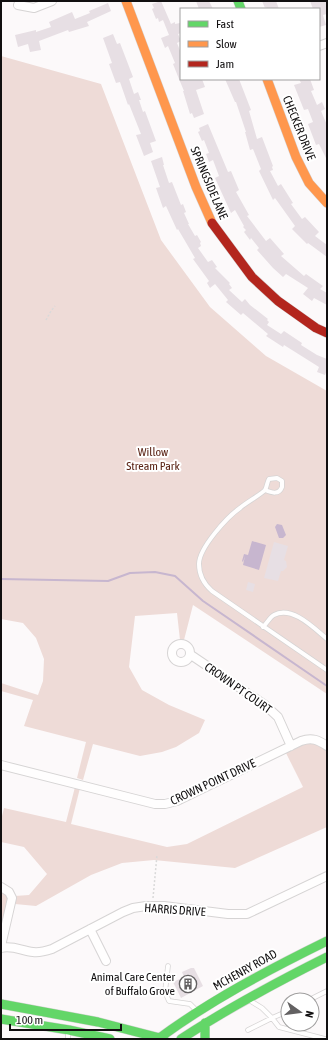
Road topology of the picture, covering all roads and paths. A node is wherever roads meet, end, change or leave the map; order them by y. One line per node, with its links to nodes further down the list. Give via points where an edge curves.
1 (52, 1): 3 (street, via 34,8)
2 (126, 1): 8 (main road, SPRINGSIDE LANE, via 196,188 213,226 252,277 278,301)
3 (18, 5)
4 (267, 80): 5 (main road, CHECKER DRIVE, via 296,157 309,183)
5 (327, 203)
6 (55, 306): 7 (path)
7 (46, 320)
8 (327, 333)
9 (265, 490): 9 (lane, via 278,492 282,487 282,481 272,478); 10 (lane, via 239,508 218,529 203,551 199,564 204,583 212,591)
10 (264, 627): 11 (lane, via 274,615 289,614 310,624); 13 (lane)
11 (327, 639)
12 (191, 655): 14 (street, CROWN PT COURT, via 265,705 278,717)
13 (327, 670)
14 (291, 746): 15 (street, CROWN POINT DRIVE, via 309,738 317,739); 16 (street, CROWN POINT DRIVE, via 177,801 165,804 155,804)
15 (327, 746)
16 (1, 765)
17 (157, 855): 20 (path)
18 (327, 876): 20 (street, HARRIS DRIVE, via 247,914)
19 (1, 887): 23 (street, via 9,892 12,898)
20 (153, 906): 21 (street, HARRIS DRIVE, via 133,908)
21 (90, 929): 23 (street, HARRIS DRIVE, via 42,952); 25 (street)
22 (327, 941): 31 (main road, MCHENRY ROAD, via 245,982)
23 (1, 947)
24 (327, 957): 29 (main road, MCHENRY ROAD)
25 (106, 961)
26 (168, 966): 31 (lane, via 165,992 169,1001 190,1004)
27 (326, 992): 28 (lane)
28 (327, 997)
29 (246, 998): 34 (lane); 35 (main road, MCHENRY ROAD)
30 (1, 1004): 40 (main road, via 98,1022)
31 (198, 1011): 40 (main road, MCHENRY ROAD)
32 (280, 1014): 34 (lane)
33 (1, 1018): 36 (main road)
34 (272, 1018): 37 (lane); 43 (lane, via 279,1027)
35 (205, 1023): 41 (main road, MCHENRY ROAD); 42 (main road)
36 (68, 1029): 38 (lane); 39 (main road)
37 (248, 1030)
38 (68, 1039)
39 (110, 1039)
40 (160, 1039)
41 (181, 1039)
42 (205, 1039)
43 (325, 1039)

